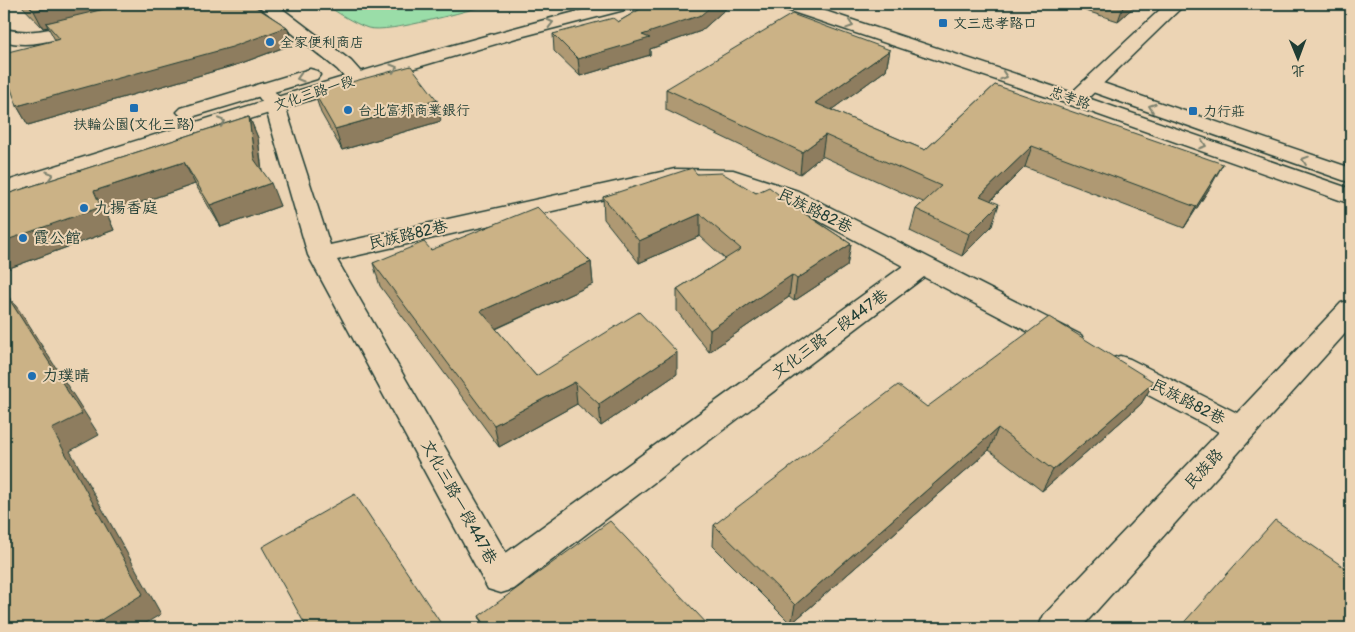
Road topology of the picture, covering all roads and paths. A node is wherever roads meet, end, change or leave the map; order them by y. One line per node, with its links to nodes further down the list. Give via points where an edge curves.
1 (264, 4): 9 (street)
2 (566, 4): 9 (street, 文化三路一段)
3 (626, 4): 9 (street, 文化三路一段, one-way to 3)
4 (787, 4): 10 (street, 忠孝路, one-way to 10)
5 (843, 4): 10 (street, 忠孝路)
6 (1176, 4): 10 (street)
7 (106, 20): 8 (street, via 40,37 13,39)
8 (4, 35)
9 (350, 72): 11 (street, 文化三路一段)
10 (1082, 92): 13 (street, 忠孝路, one-way to 10); 15 (street, 忠孝路, one-way to 15)
11 (269, 97): 12 (street, 文化三路一段); 14 (street, 文化三路一段, one-way to 11); 16 (street, 文化三路一段447巷)
12 (137, 128)
13 (1351, 176)
14 (4, 190)
15 (1351, 197)
16 (321, 255): 17 (street, 民族路82巷, via 685,176 733,177 790,196); 17 (street, 文化三路一段447巷, via 501,577)
17 (922, 265): 19 (street, 民族路82巷)
18 (1351, 310): 19 (street, 民族路)
19 (1241, 429): 20 (street, 民族路)
20 (1057, 628)

